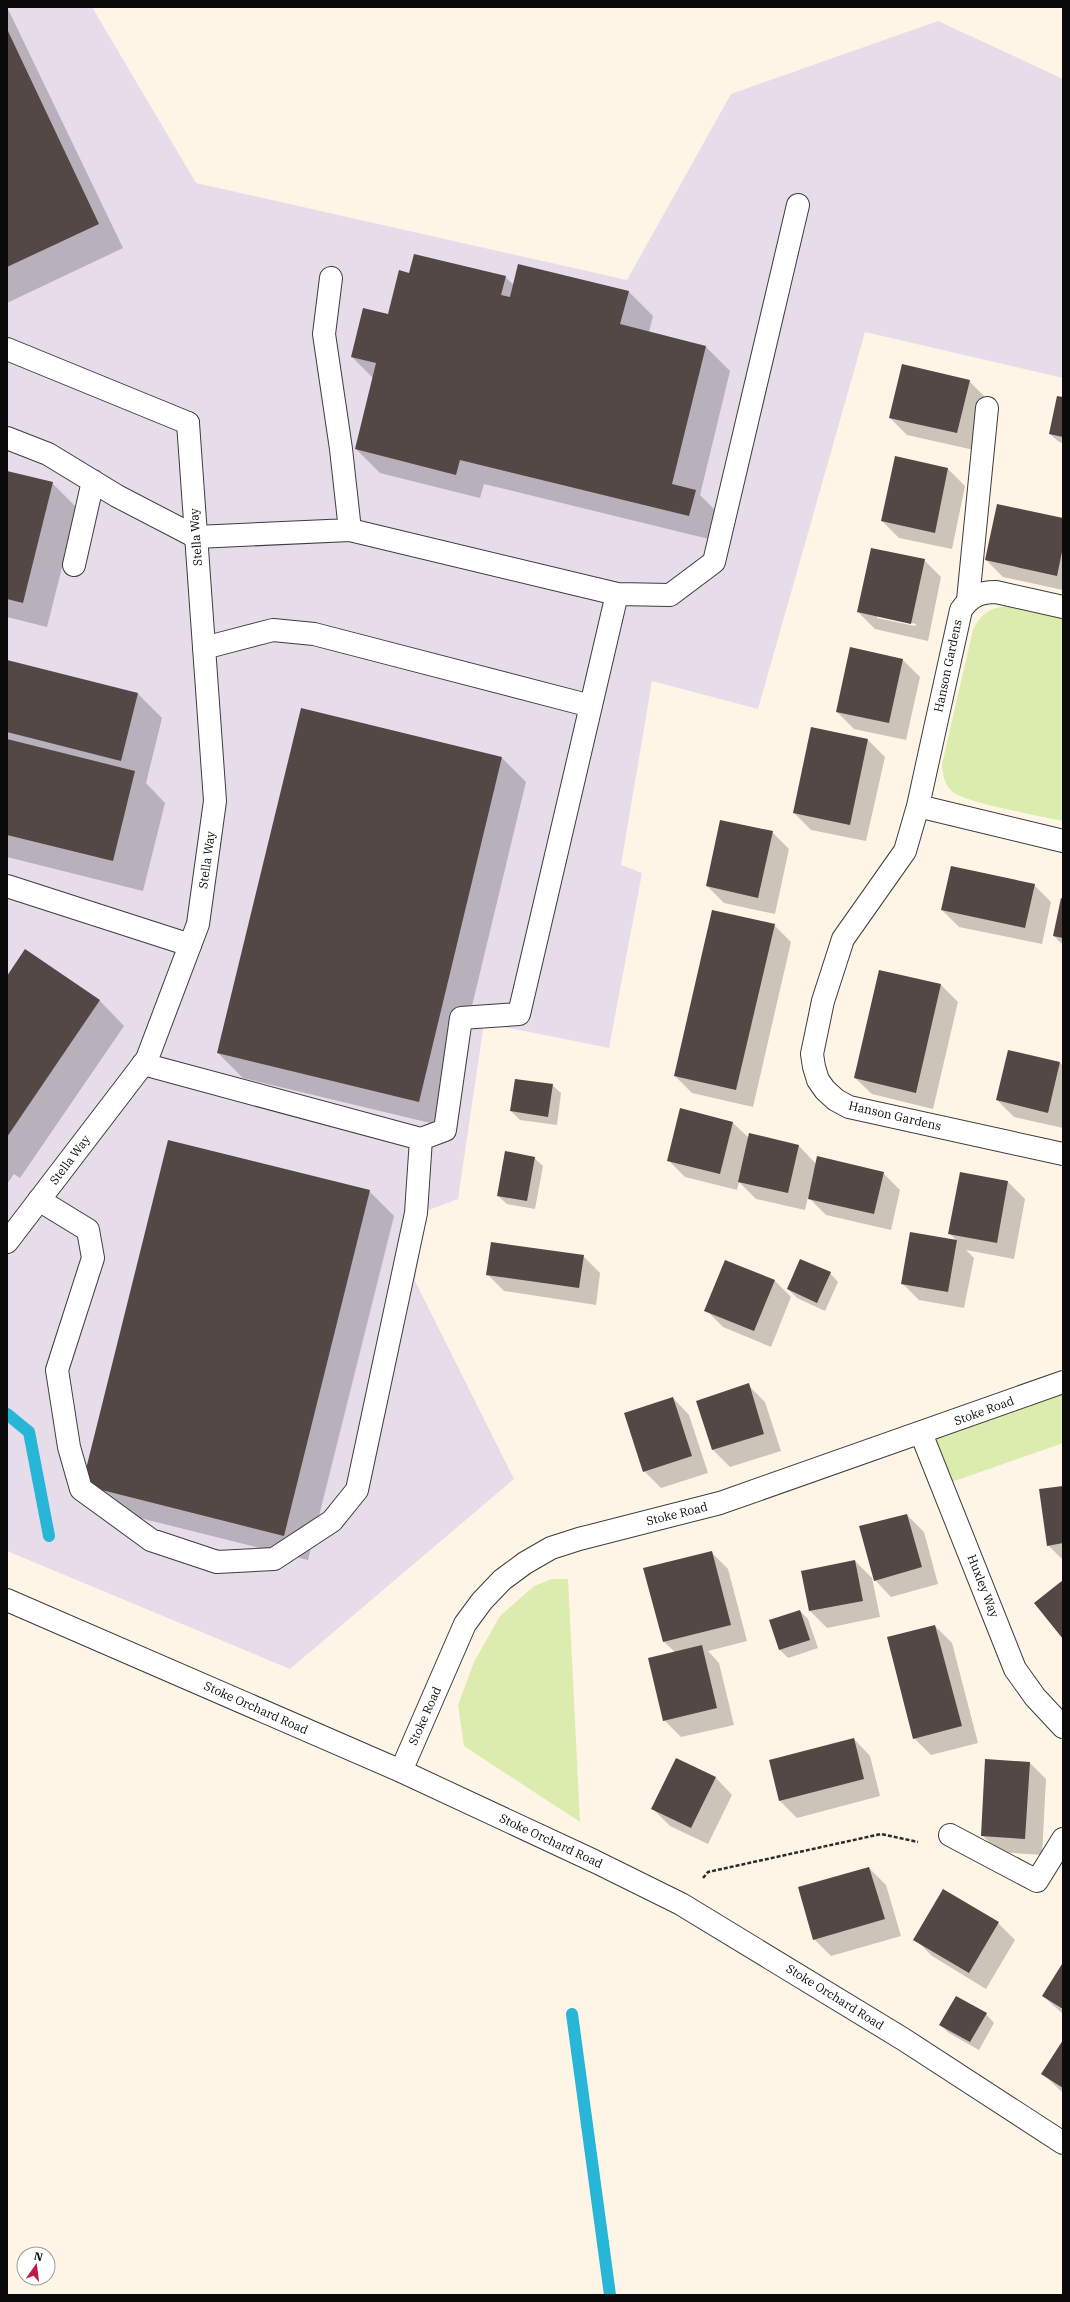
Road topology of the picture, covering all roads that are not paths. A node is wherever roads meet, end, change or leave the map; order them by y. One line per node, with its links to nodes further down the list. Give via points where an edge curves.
1 (798, 205): 10 (street, via 714,562 670,595)
2 (331, 278): 7 (street, via 324,334)
3 (7, 349): 8 (street, Stella Way, via 188,423)
4 (987, 408): 11 (street)
5 (7, 438): 6 (street, via 48,454)
6 (93, 481): 8 (street, via 150,515); 9 (street)
7 (350, 530): 8 (street); 10 (street)
8 (196, 537): 13 (street, Stella Way)
9 (74, 565)
10 (616, 594): 14 (street)
11 (968, 600): 12 (street, via 976,595 996,592); 15 (street, Hanson Gardens, via 960,610 957,621)
12 (1063, 607)
13 (204, 648): 14 (street, via 273,630 314,634); 18 (street, Stella Way, via 215,800 198,924)
14 (591, 706): 20 (street, via 519,1014 461,1018 445,1130)
15 (918, 806): 16 (street); 21 (street, Hanson Gardens, via 905,851 843,938 823,1001 812,1054 818,1080 836,1100 849,1107)
16 (1063, 841)
17 (9, 891): 18 (street)
18 (190, 945): 19 (street, Stella Way)
19 (143, 1064): 20 (street); 22 (street, Stella Way)
20 (421, 1139): 22 (street, via 416,1213 357,1490 332,1521 274,1558 217,1562 152,1540 81,1489 69,1447 57,1370 93,1258 88,1230)
21 (1063, 1154)
22 (39, 1200): 23 (street, Stella Way)
23 (7, 1242)
24 (1063, 1382): 25 (street, Stoke Road)
25 (921, 1433): 27 (street, Huxley Way, via 1015,1669 1035,1697); 28 (street, Stoke Road, via 720,1503 551,1548 525,1563 502,1580 465,1624)
26 (7, 1600): 28 (street, Stoke Orchard Road)
27 (1063, 1727)
28 (401, 1771): 31 (street, Stoke Orchard Road, via 681,1904 903,2039)
29 (950, 1835): 30 (street, via 1037,1881)
30 (1063, 1839)
31 (1063, 2143)

